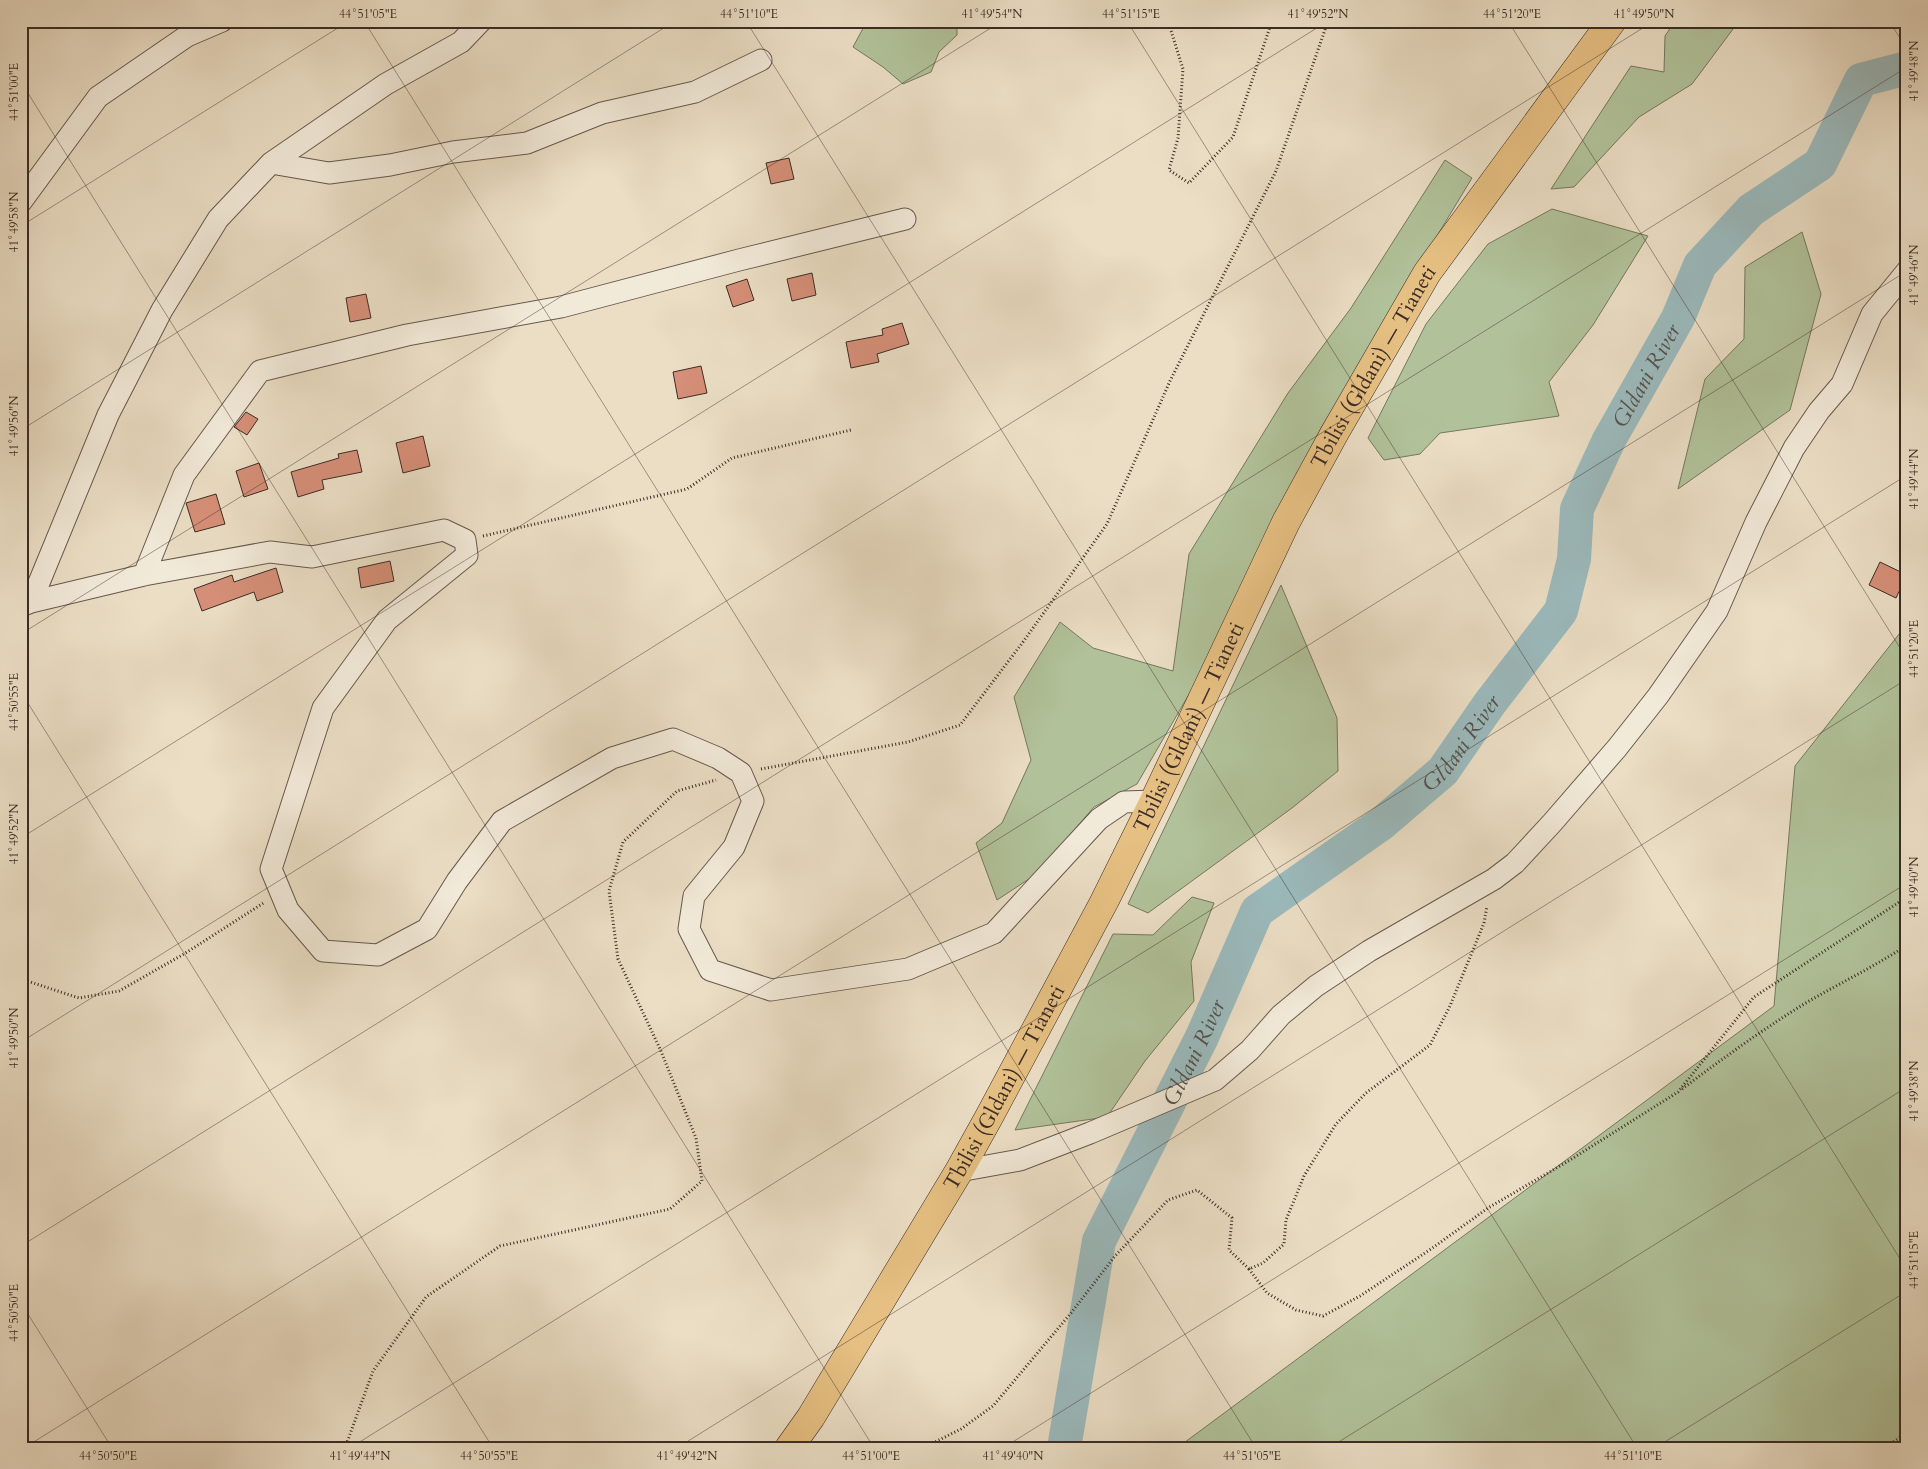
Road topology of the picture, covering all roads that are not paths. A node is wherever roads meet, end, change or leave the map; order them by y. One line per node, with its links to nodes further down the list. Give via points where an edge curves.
1 (222, 21): 6 (street, via 187,36 98,97)
2 (482, 21): 5 (street, via 461,42 386,84)
3 (1612, 21): 11 (main road, Tbilisi (Gldani) — Tianeti, via 1422,282 1286,522)
4 (761, 60): 5 (street, via 695,92 602,112 527,143 329,173)
5 (270, 163): 10 (street, via 218,219 162,310 108,415)
6 (21, 202)
7 (905, 219): 9 (street, via 561,307 407,335 260,371 184,475)
8 (1907, 271): 12 (street, via 1872,314 1842,384 1794,448 1756,522 1717,610 1658,696 1617,748 1514,863 1494,879 1369,951 1316,986 1281,1015 1250,1050 1215,1080 1020,1160)
9 (144, 575): 10 (street); 11 (street, via 270,552 312,557 444,530 465,540 467,555 387,620 323,708 271,869 288,910 323,951 378,955 427,929 502,820 612,758 673,739 718,758 741,773 754,801 734,847 694,896 689,929 710,970 772,990 908,969 994,933 1099,819 1124,802)
10 (26, 604)
11 (1154, 801): 12 (main road, Tbilisi (Gldani) — Tianeti, via 1104,902)
12 (960, 1171): 13 (main road, Tbilisi (Gldani) — Tianeti)
13 (789, 1448)

